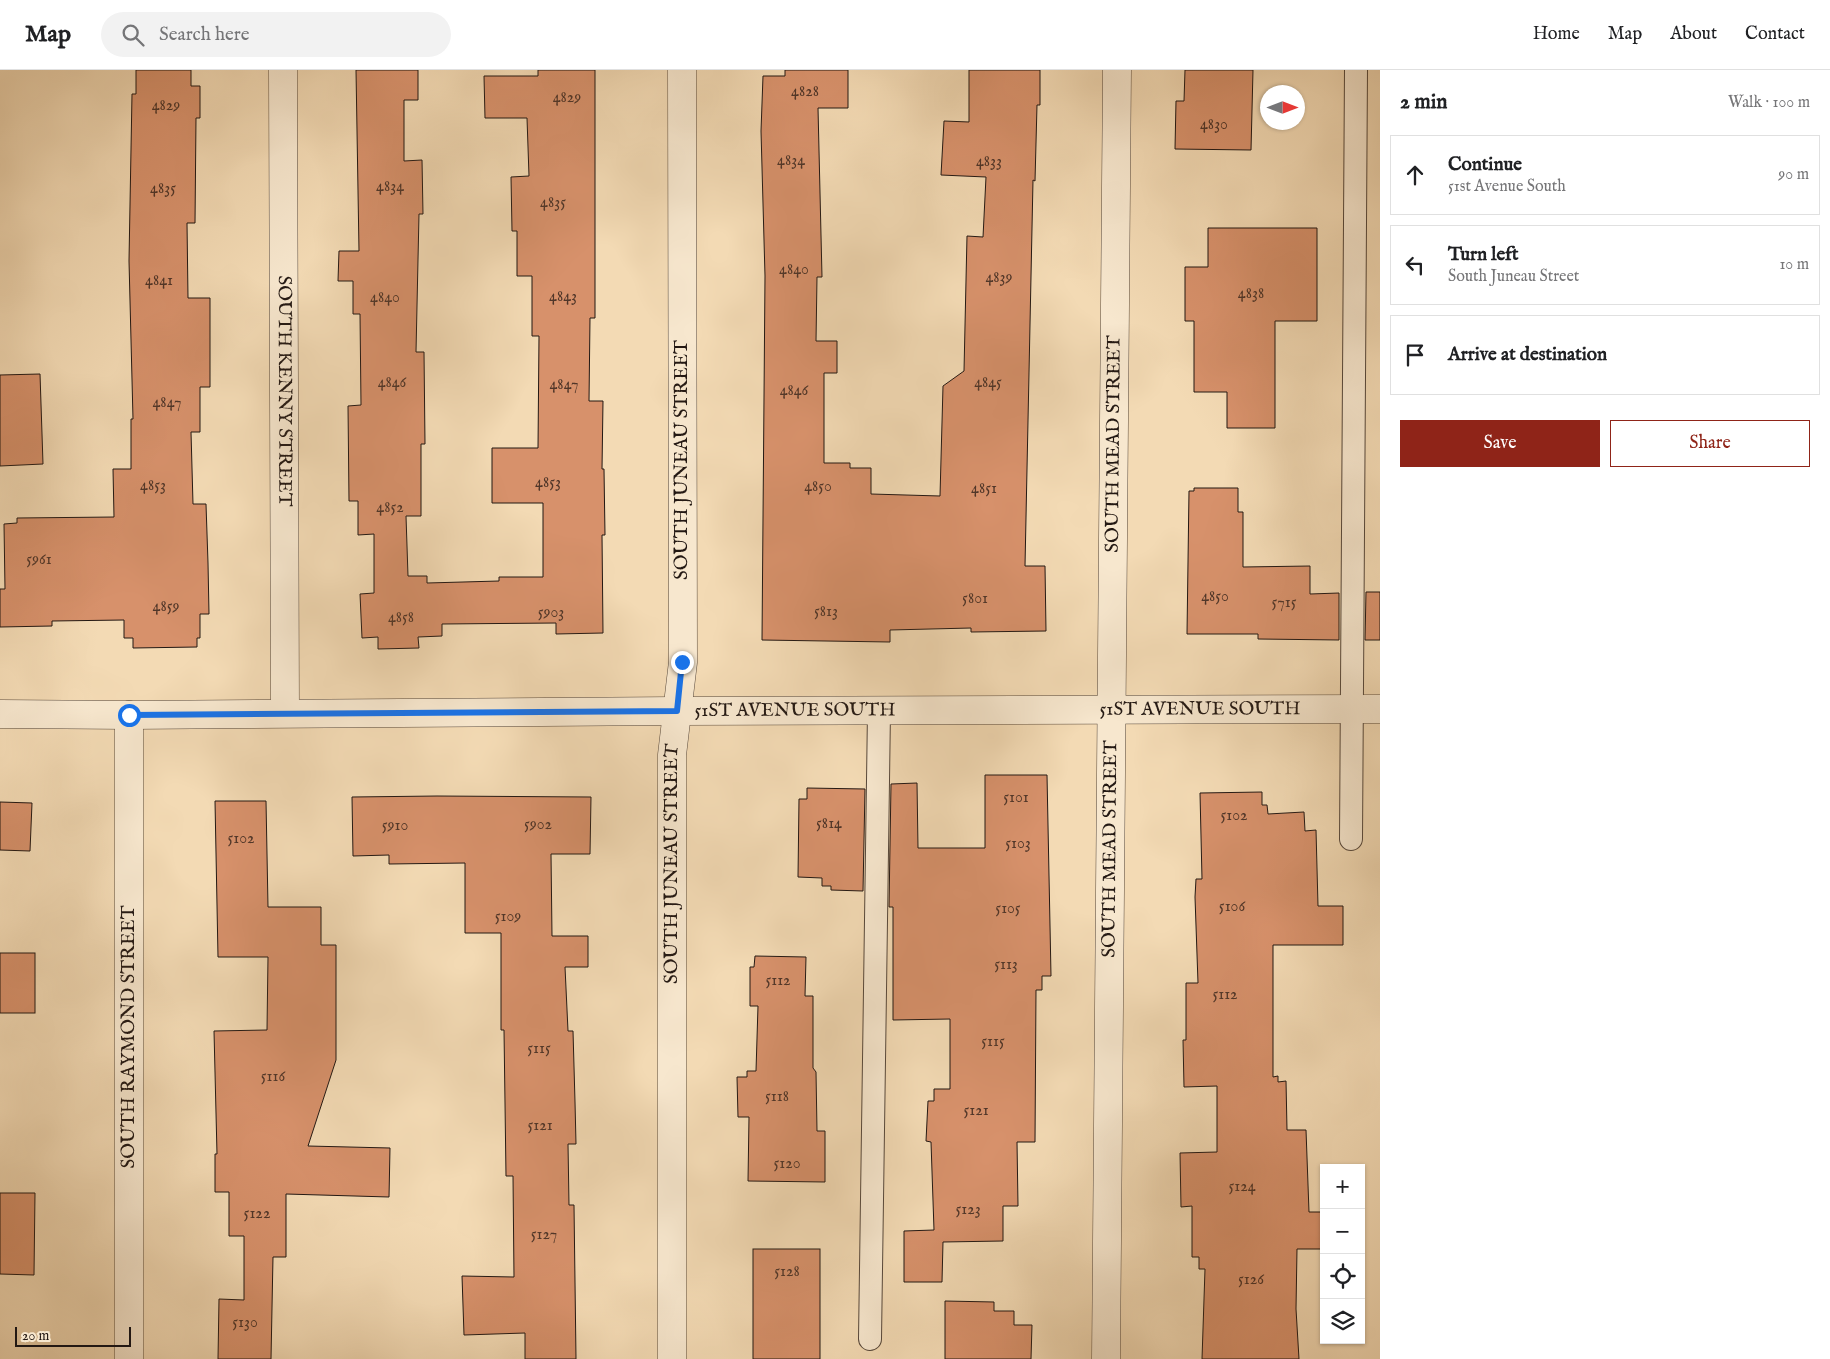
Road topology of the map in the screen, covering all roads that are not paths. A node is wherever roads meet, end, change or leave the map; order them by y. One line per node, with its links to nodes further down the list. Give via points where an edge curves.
1 (283, 70): 10 (street, SOUTH KENNY STREET)
2 (682, 70): 7 (street, SOUTH JUNEAU STREET, via 682,662)
3 (1117, 70): 9 (street, SOUTH MEAD STREET)
4 (1356, 70): 5 (lane)
5 (1352, 709): 6 (street, 51ST AVENUE SOUTH); 9 (street, 51ST AVENUE SOUTH); 13 (lane)
6 (1380, 709)
7 (677, 711): 8 (street, 51ST AVENUE SOUTH); 10 (street, 51ST AVENUE SOUTH); 16 (street, SOUTH JUNEAU STREET, via 672,755)
8 (879, 711): 9 (street, 51ST AVENUE SOUTH); 14 (lane)
9 (1112, 711): 17 (street, SOUTH MEAD STREET)
10 (285, 713): 12 (street, 51ST AVENUE SOUTH)
11 (0, 714): 12 (street, 51ST AVENUE SOUTH)
12 (129, 715): 15 (street, SOUTH RAYMOND STREET)
13 (1351, 839)
14 (870, 1339)
15 (129, 1359)
16 (672, 1359)
17 (1106, 1359)

